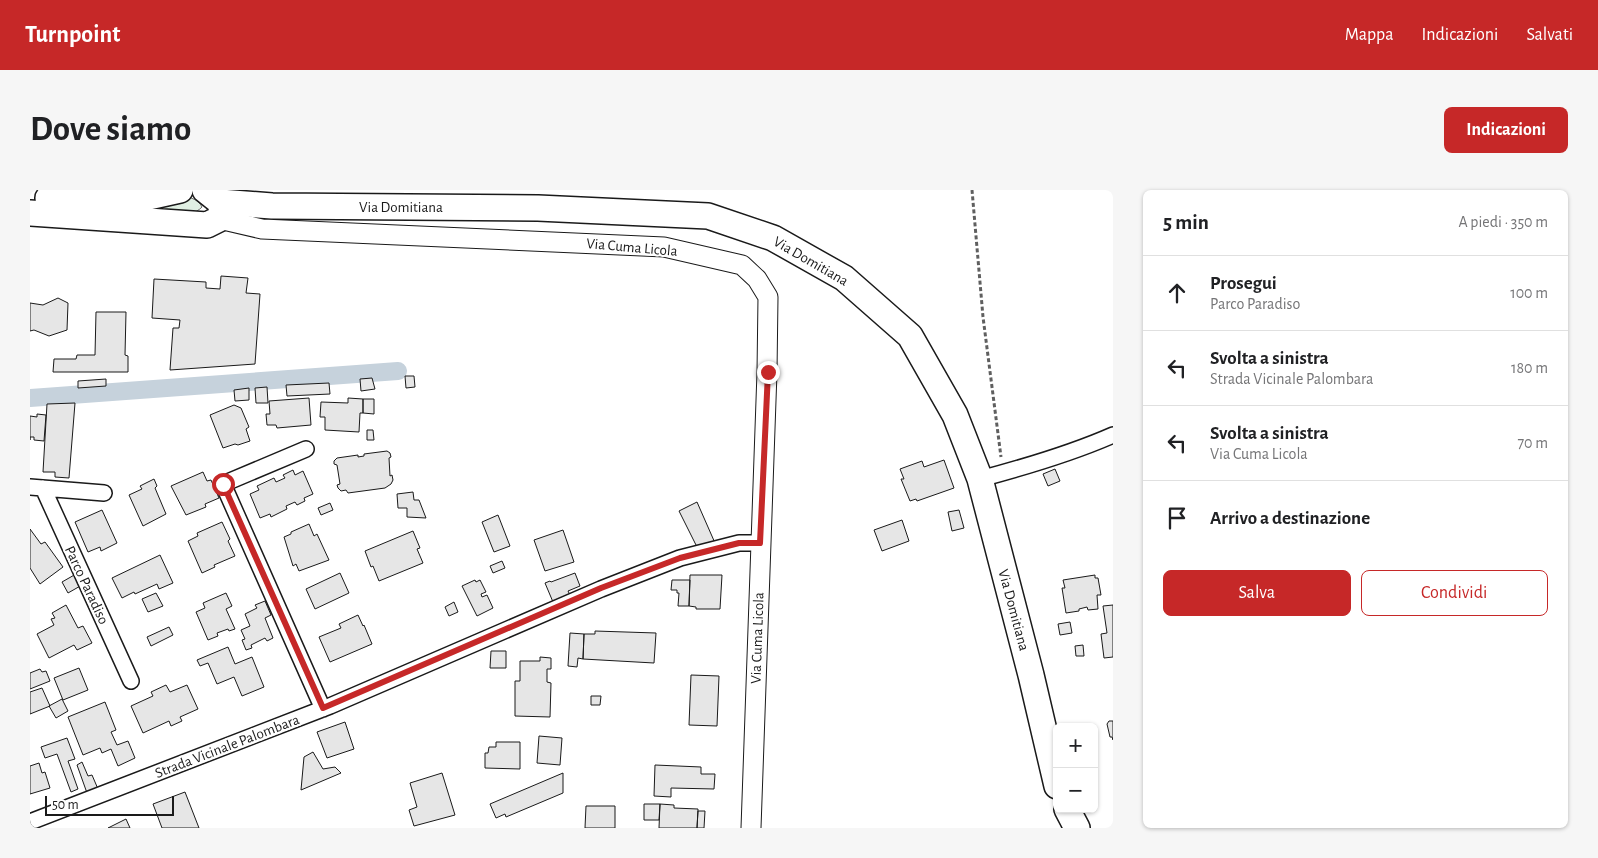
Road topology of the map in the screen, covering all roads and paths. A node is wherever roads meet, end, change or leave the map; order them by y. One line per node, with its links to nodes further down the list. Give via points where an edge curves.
1 (180, 190): 3 (main road, via 135,200)
2 (972, 190): 8 (path, via 984,317)
3 (30, 198)
4 (214, 204): 5 (main road, Via Domitiana, via 207,225); 8 (main road, Via Domitiana, via 538,208 708,216 773,238 844,278 910,336); 11 (street, Via Cuma Licola, via 262,229 664,247 742,265 758,279 768,297)
5 (30, 213)
6 (1113, 436): 8 (street)
7 (306, 449): 13 (street, via 223,484)
8 (992, 476): 14 (main road, Via Domitiana)
9 (36, 488): 10 (street, Parco Paradiso); 12 (street, Parco Paradiso)
10 (104, 493)
11 (760, 543): 13 (street, Strada Vicinale Palombara, via 739,543 680,558 601,588); 17 (street, Via Cuma Licola)
12 (131, 681)
13 (323, 708): 16 (street, Strada Vicinale Palombara)
14 (1053, 769)
15 (1068, 813): 18 (main road)
16 (30, 822)
17 (751, 828)
18 (1077, 828)

